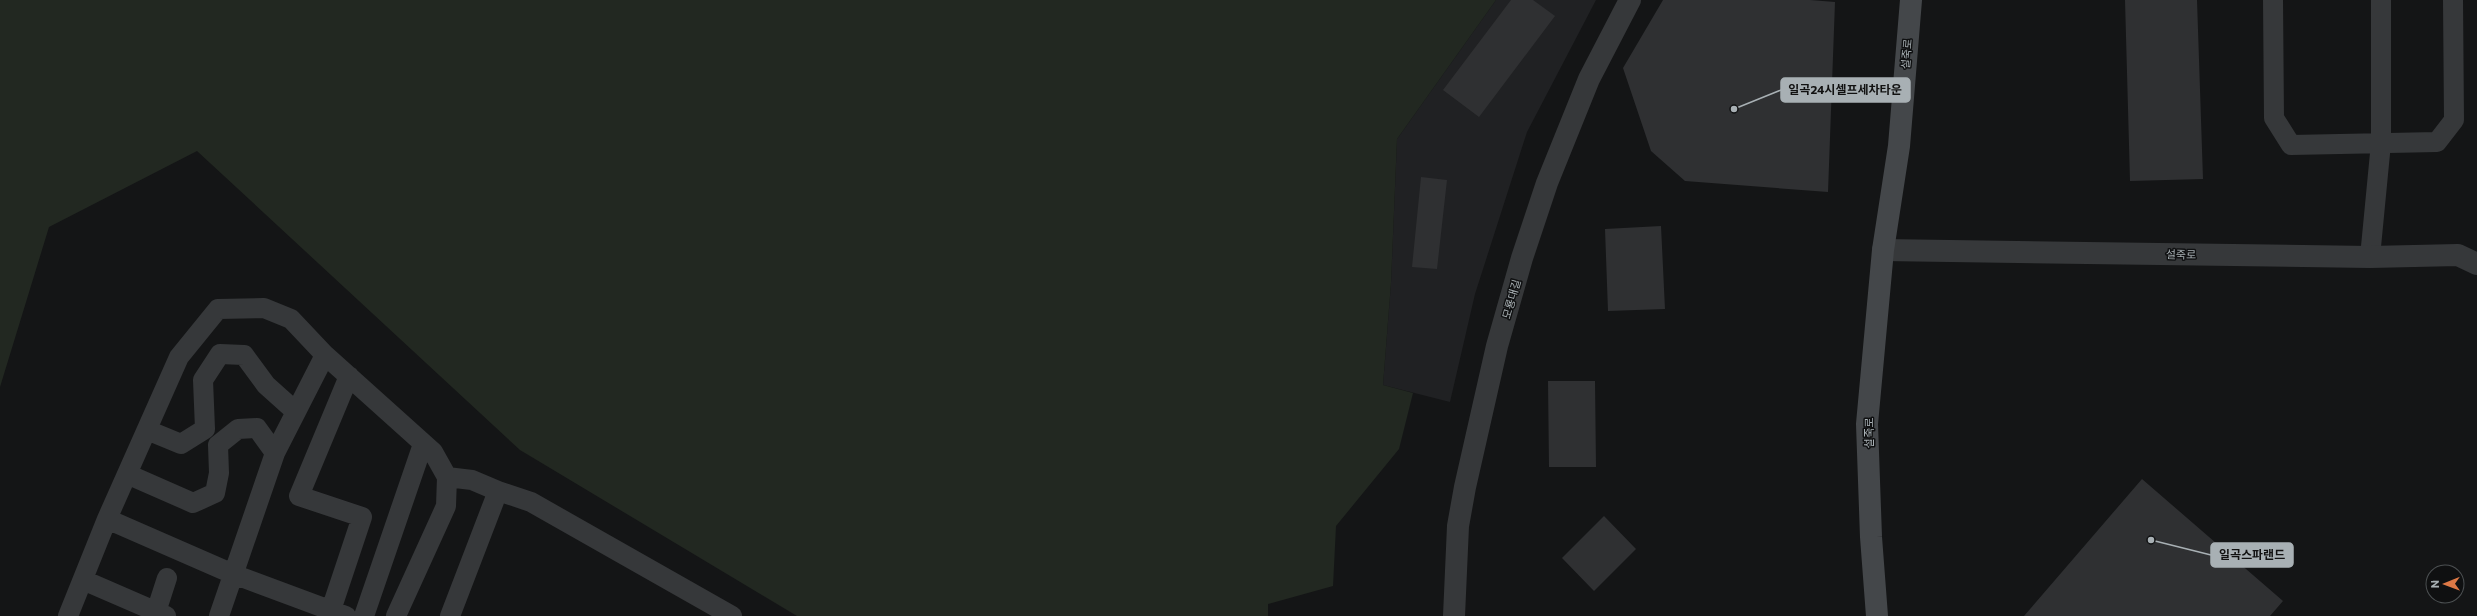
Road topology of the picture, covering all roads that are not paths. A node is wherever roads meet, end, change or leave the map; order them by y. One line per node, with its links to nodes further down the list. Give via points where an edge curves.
1 (1630, 0): 32 (street, 모룡대길, via 1589,78 1547,183 1522,258 1497,346 1465,487 1458,526)
2 (1911, 0): 7 (main road, 설죽로, via 1898,146)
3 (2273, 0): 6 (lane, via 2274,118 2291,144)
4 (2382, 0): 6 (lane)
5 (2453, 0): 6 (lane, via 2454,120 2437,142)
6 (2381, 143): 8 (lane)
7 (1883, 250): 8 (street, 설죽로); 33 (main road, 설죽로, via 1867,424)
8 (2370, 256): 9 (street, 설죽로, via 2458,254)
9 (2477, 264)
10 (325, 355): 11 (lane); 12 (lane); 13 (lane, via 291,319 264,308 218,309 179,357)
11 (350, 376): 14 (lane); 24 (lane, via 299,496 362,517)
12 (295, 411): 13 (lane, via 266,385 244,355 220,354 203,380 205,430 181,444); 15 (lane)
13 (147, 430): 16 (lane)
14 (424, 444): 17 (lane, via 433,452); 28 (lane)
15 (275, 453): 16 (lane, via 257,428 238,429 218,445 219,473 215,493 193,503); 20 (lane)
16 (127, 474): 19 (lane)
17 (447, 477): 18 (lane, via 472,480); 29 (lane, via 446,506)
18 (498, 491): 30 (lane); 31 (lane, via 531,502)
19 (107, 519): 20 (lane); 22 (lane)
20 (233, 574): 23 (lane); 27 (lane)
21 (167, 578): 25 (lane)
22 (82, 580): 25 (lane); 26 (lane)
23 (303, 608): 24 (lane)
24 (339, 613)
25 (161, 614)
26 (68, 616)
27 (219, 616)
28 (364, 616)
29 (396, 616)
30 (450, 616)
31 (732, 616)
32 (1454, 616)
33 (1877, 616)

